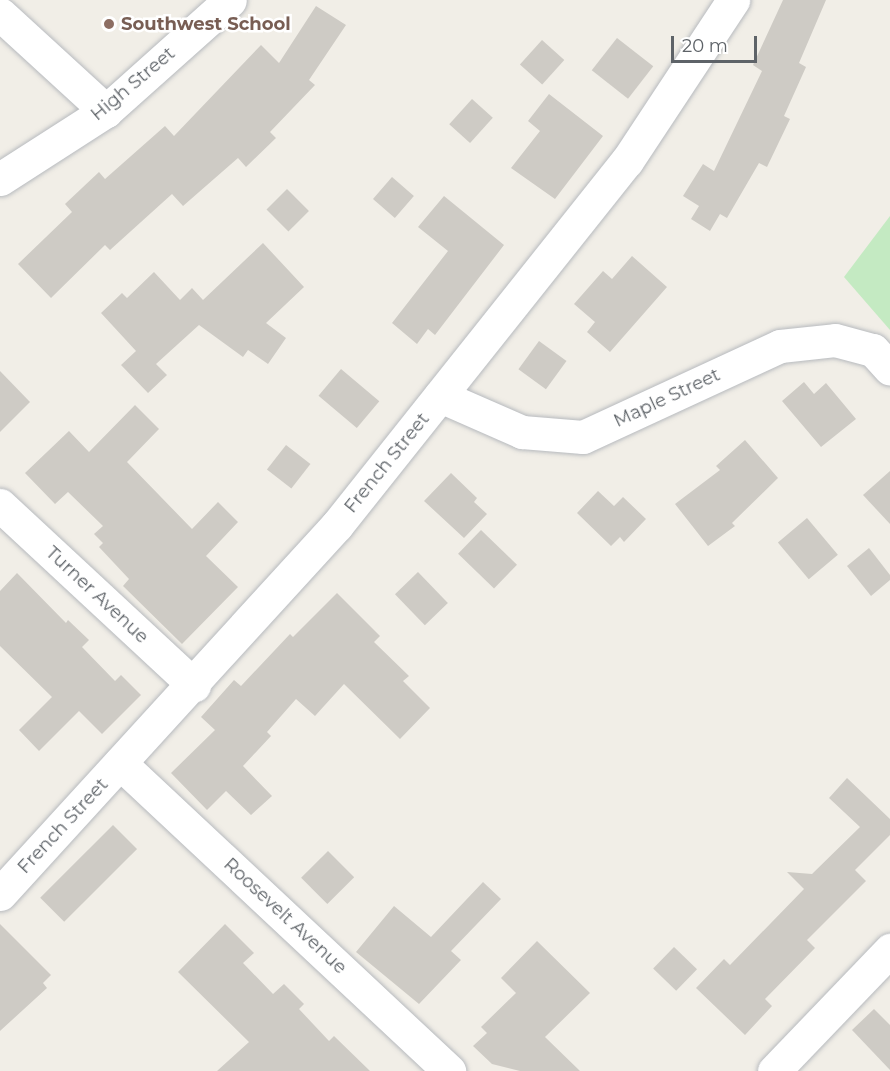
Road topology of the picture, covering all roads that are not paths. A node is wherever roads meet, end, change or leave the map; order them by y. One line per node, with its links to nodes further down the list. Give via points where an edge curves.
1 (230, 0): 4 (street, High Street)
2 (734, 0): 7 (street, French Street, via 627,161)
3 (0, 14): 4 (street)
4 (106, 111): 5 (street, High Street)
5 (0, 179)
6 (890, 369): 7 (street, Maple Street, via 873,350 835,340 780,346 583,437 522,432)
7 (440, 396): 9 (street, French Street, via 337,525)
8 (0, 505): 9 (street, Turner Avenue)
9 (194, 685): 10 (street, French Street)
10 (120, 763): 11 (street, French Street); 13 (street, Roosevelt Avenue)
11 (0, 894)
12 (890, 950): 14 (street)
13 (449, 1071)
14 (774, 1071)

